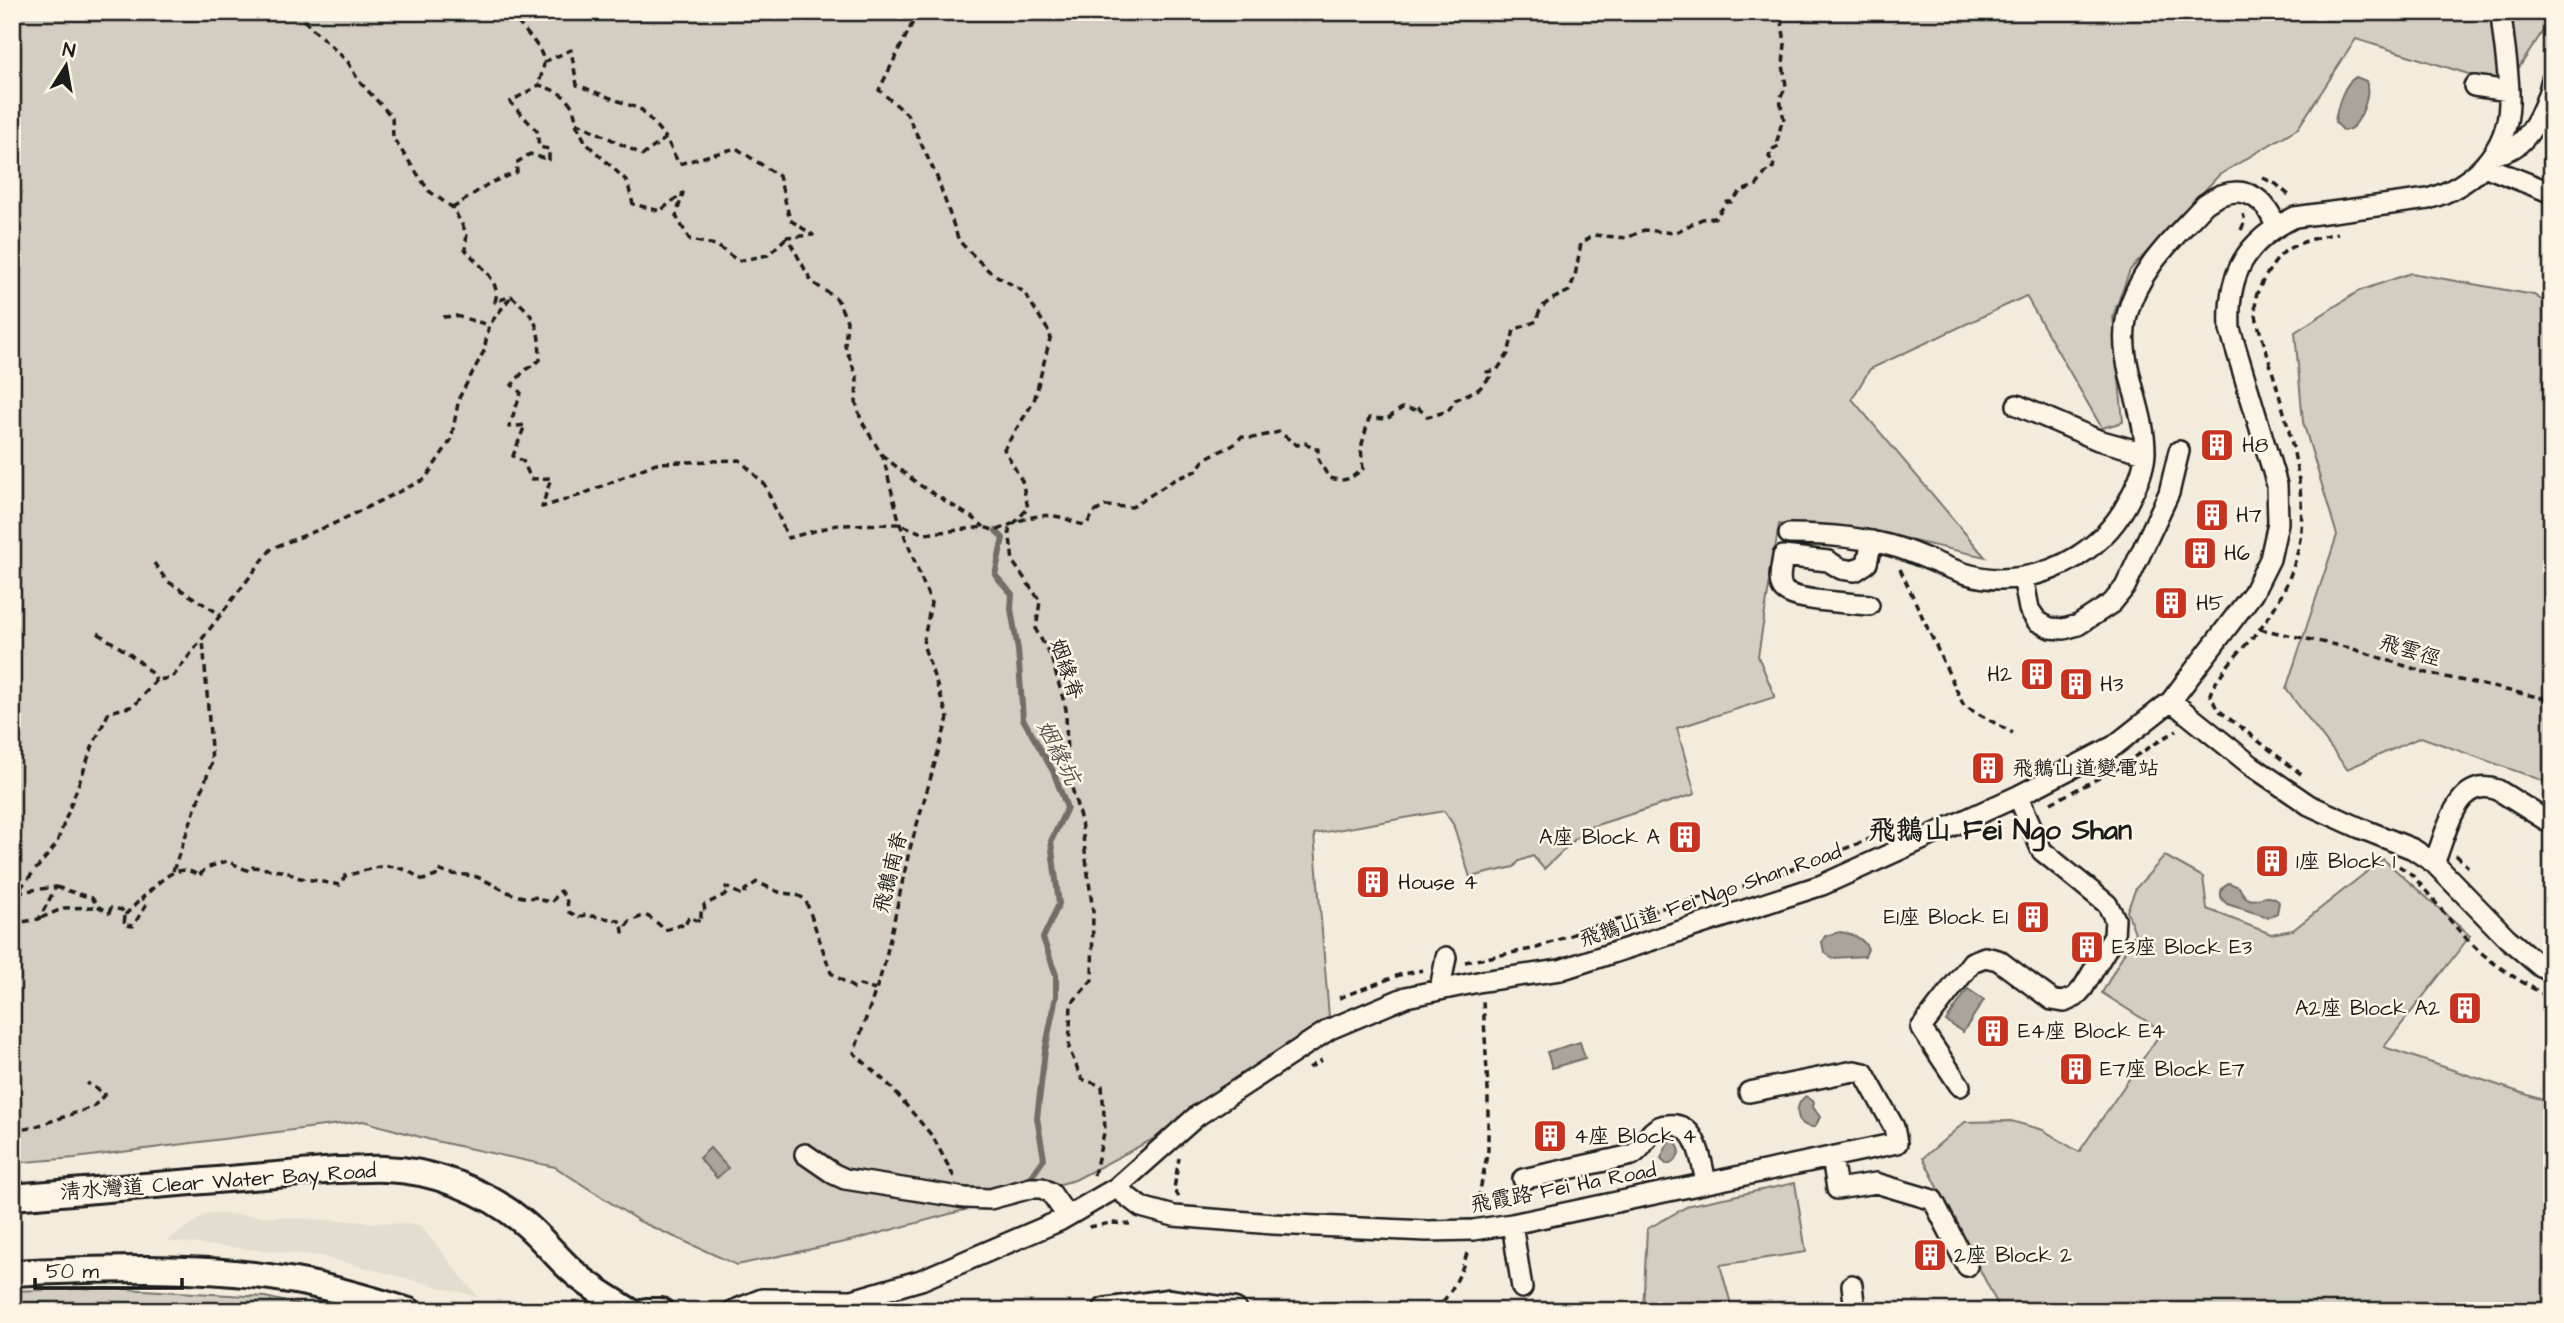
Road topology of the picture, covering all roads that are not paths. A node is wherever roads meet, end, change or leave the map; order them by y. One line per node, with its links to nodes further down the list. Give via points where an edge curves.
1 (2501, 12): 4 (street, 飛鵝山道 Fei Ngo Shan Road)
2 (2552, 79): 5 (street, via 2531,128 2515,149)
3 (2474, 86): 4 (street)
4 (2510, 91): 5 (street, 飛鵝山道 Fei Ngo Shan Road, via 2507,123)
5 (2489, 160): 6 (street); 7 (street, 飛鵝山道 Fei Ngo Shan Road, via 2459,187 2428,199 2316,213)
6 (2552, 193)
7 (2276, 227): 10 (street, via 2270,212 2254,197 2232,192 2217,195 2145,273 2126,318 2124,342); 15 (street, 飛鵝山道 Fei Ngo Shan Road, via 2242,260 2229,305 2230,329 2277,485 2276,535 2253,593)
8 (2017, 405): 10 (street, via 2098,440)
9 (2179, 451): 13 (street, via 2169,493 2125,587 2112,603 2078,625 2050,628 2037,621 2029,609)
10 (2145, 453): 13 (street, via 2129,502 2105,536 2053,569)
11 (1789, 534): 12 (street, via 1845,536)
12 (1871, 546): 13 (street, via 1899,548 1973,576); 14 (street, via 1867,563 1848,572 1828,562 1783,556 1780,580 1785,593 1792,596)
13 (2023, 577)
14 (1869, 605)
15 (2171, 701): 16 (street, 飛鵝山道 Fei Ngo Shan Road, via 2115,746); 18 (street, via 2309,805 2413,849)
16 (2022, 805): 21 (street, 飛鵝山道 Fei Ngo Shan Road, via 1822,885 1560,970); 22 (street, via 2042,851 2107,904 2115,919 2114,936 2076,998 2064,1002 2052,1000 1998,960 1985,957 1972,962 1921,1028)
17 (2552, 824): 18 (street, via 2498,790 2478,787 2461,798)
18 (2434, 863): 20 (street, via 2507,938)
19 (1445, 961): 21 (street)
20 (2552, 972)
21 (1440, 989): 28 (street, 飛鵝山道 Fei Ngo Shan Road, via 1406,997 1330,1029 1197,1116)
22 (1960, 1086)
23 (1748, 1092): 25 (street, 飛霞路 Fei Ha Road, via 1854,1071 1864,1073 1894,1127 1897,1143)
24 (806, 1154): 30 (street, via 845,1179 965,1198 990,1199 1042,1188)
25 (1832, 1157): 27 (street, 飛霞路 Fei Ha Road); 32 (street, via 1837,1189 1876,1183 1933,1200)
26 (1523, 1179): 27 (street, via 1632,1155 1653,1131 1674,1124 1693,1135)
27 (1706, 1182): 31 (street, 飛霞路 Fei Ha Road)
28 (1116, 1188): 30 (street, 飛鵝山道 Fei Ngo Shan Road); 31 (street, 飛霞路 Fei Ha Road, via 1141,1207 1174,1216 1427,1231)
29 (12, 1197): 38 (main road, 清水灣道 Clear Water Bay Road, via 337,1170 411,1171 450,1181 508,1210 571,1270)
30 (1067, 1216): 41 (street, 飛鵝山道 Fei Ngo Shan Road, via 921,1280 860,1298 762,1299)
31 (1513, 1224): 35 (street)
32 (1967, 1266)
33 (24, 1272): 37 (main road, via 149,1269 241,1273 348,1292)
34 (1852, 1285): 43 (street)
35 (1522, 1288)
36 (1108, 1310): 42 (main road, via 1169,1302)
37 (409, 1311)
38 (630, 1311)
39 (647, 1311): 40 (main road)
40 (661, 1311)
41 (732, 1311)
42 (1234, 1311)
43 (1855, 1311)

